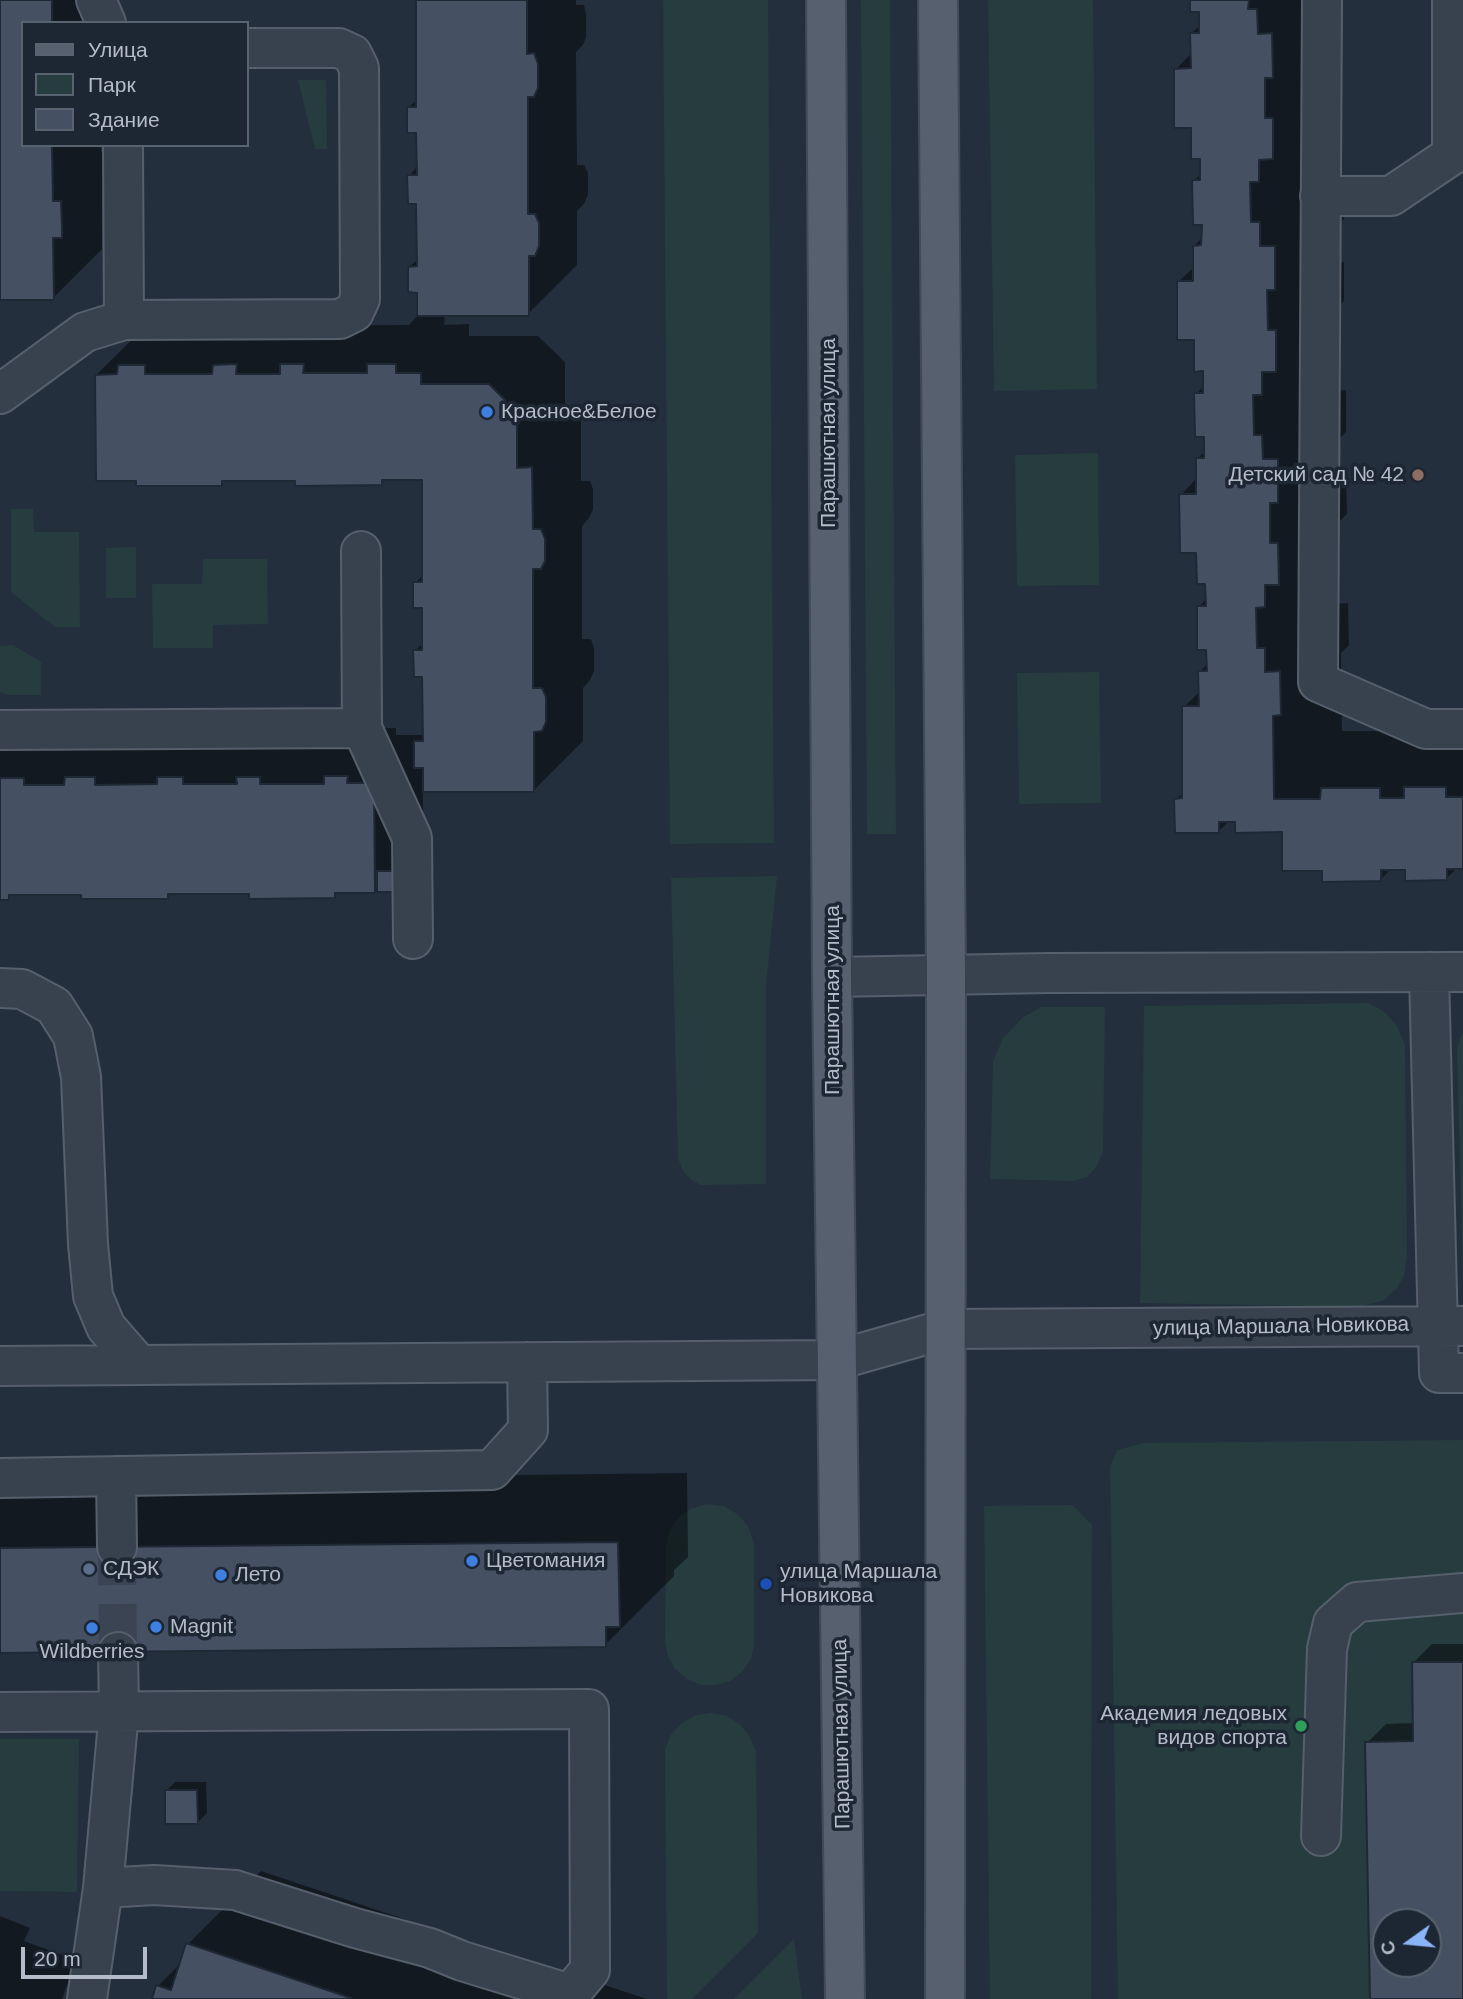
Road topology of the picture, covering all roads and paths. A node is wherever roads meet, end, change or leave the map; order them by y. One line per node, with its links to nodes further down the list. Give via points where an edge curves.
1 (96, 0): 6 (street)
2 (826, 0): 19 (main road, Парашютная улица)
3 (938, 0): 18 (main road)
4 (1322, 0): 9 (street)
5 (1452, 0): 9 (street, via 1452,155 1391,196)
6 (105, 21)
7 (248, 48): 10 (street, via 339,48 352,54 359,68 360,299 354,312 340,319)
8 (123, 147): 10 (street)
9 (1320, 196): 14 (street, via 1318,682 1426,729)
10 (124, 320): 11 (street, via 85,332)
11 (0, 394)
12 (361, 551): 13 (street)
13 (362, 728): 15 (street); 16 (street, via 412,838)
14 (1463, 729)
15 (0, 730)
16 (413, 939)
17 (1446, 972): 18 (street, улица Маршала Новикова); 21 (street, улица Маршала Новикова)
18 (946, 975): 19 (street, улица Маршала Новикова); 22 (main road)
19 (832, 977): 23 (main road, Парашютная улица)
20 (0, 988): 25 (street, via 22,989 54,1006 73,1036 81,1077 93,1296 106,1327)
21 (1451, 1326): 22 (street, улица Маршала Новикова); 27 (street)
22 (946, 1329): 23 (street, улица Маршала Новикова); 39 (main road)
23 (837, 1360): 24 (street, улица Маршала Новикова); 38 (main road, Парашютная улица)
24 (527, 1362): 25 (street, улица Маршала Новикова); 28 (street, via 528,1430 492,1470)
25 (139, 1365): 26 (street, улица Маршала Новикова)
26 (0, 1366)
27 (1451, 1373)
28 (116, 1476): 29 (street); 30 (street)
29 (0, 1478)
30 (117, 1547)
31 (1463, 1593): 35 (street, via 1357,1602 1333,1623 1327,1649)
32 (118, 1652): 34 (street)
33 (0, 1712): 34 (street)
34 (118, 1712): 36 (street); 36 (street, via 589,1709 590,1970 570,1994 235,1890 154,1885)
35 (1321, 1836)
36 (103, 1888): 37 (street)
37 (87, 1999)
38 (845, 1999)
39 (945, 1999)

